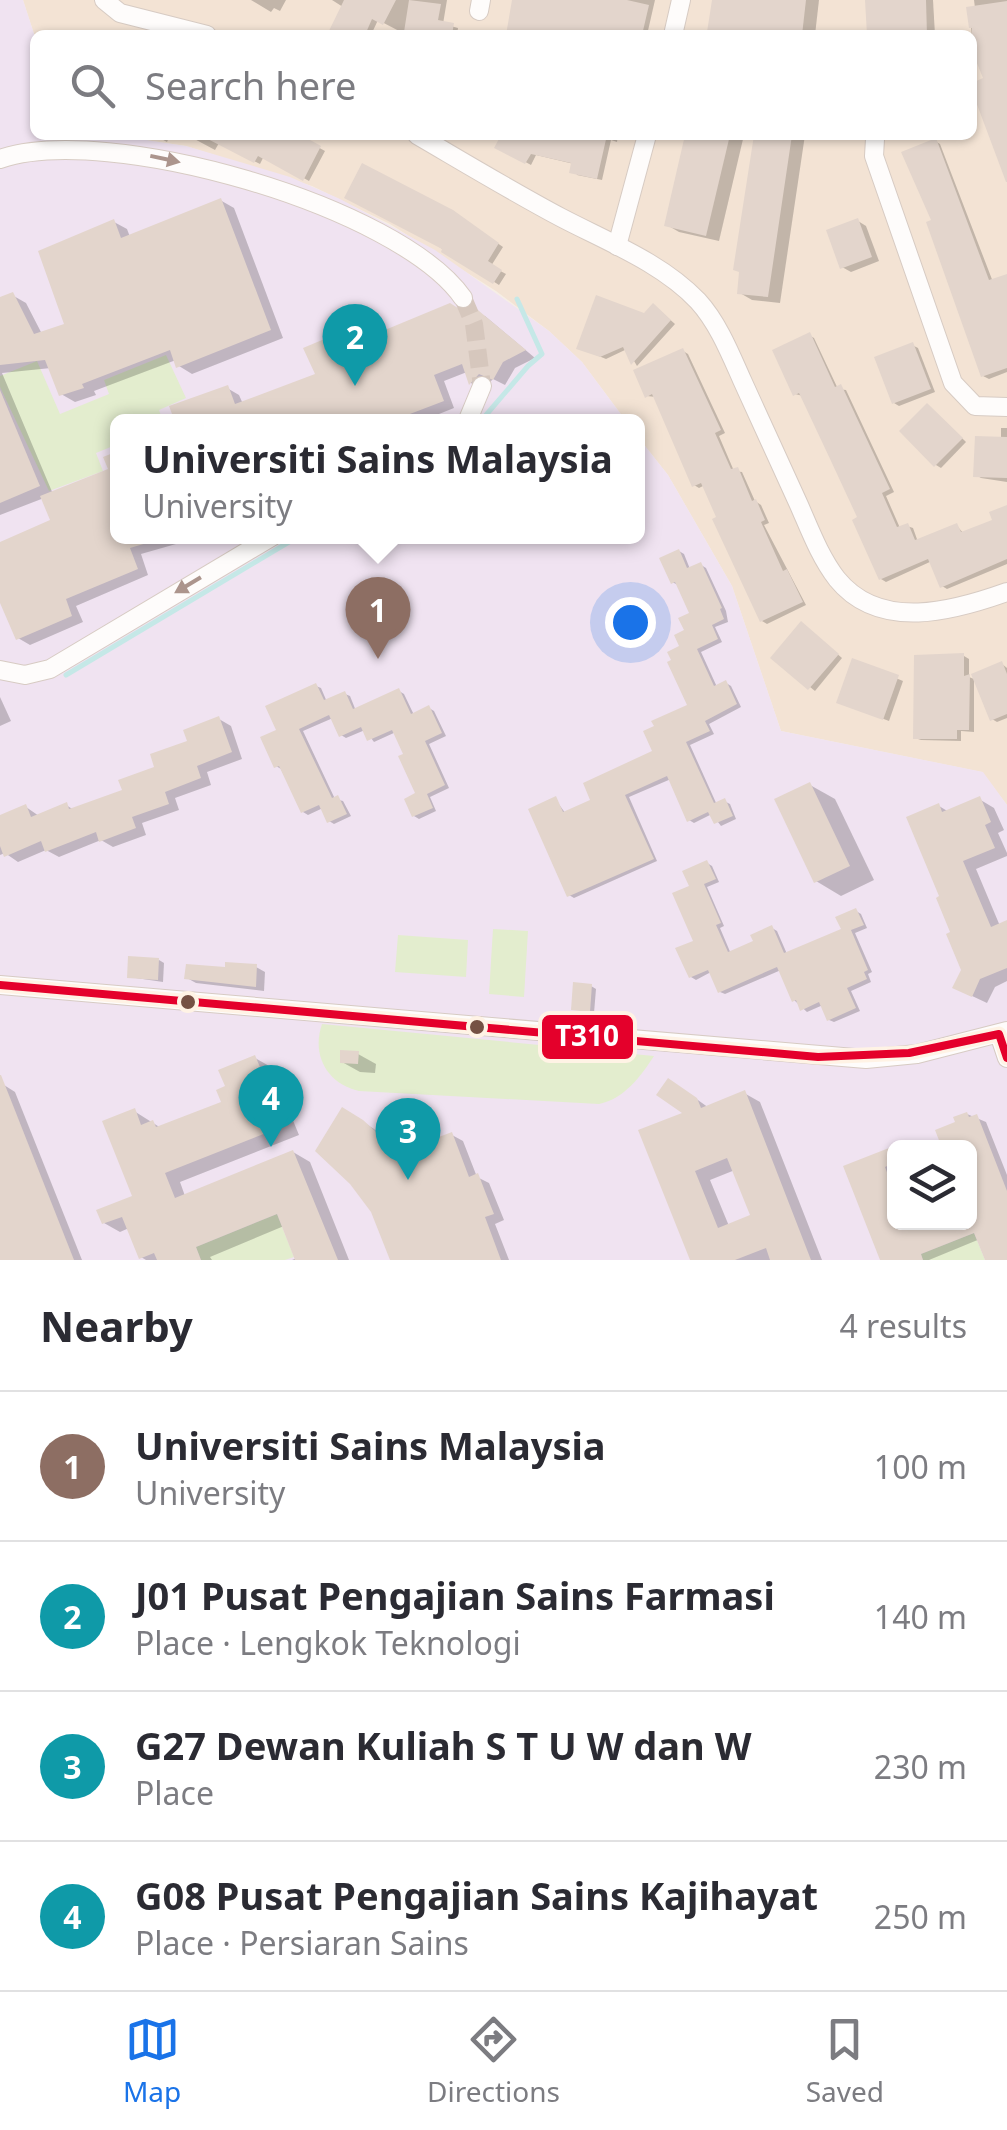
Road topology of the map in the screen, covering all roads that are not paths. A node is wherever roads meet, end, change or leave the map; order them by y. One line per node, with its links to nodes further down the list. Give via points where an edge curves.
1 (681, 0): 4 (street)
2 (105, 1): 3 (street, via 120,13)
3 (187, 30)
4 (674, 30)
5 (426, 140): 9 (street)
6 (646, 140): 9 (street)
7 (876, 140): 12 (street, via 874,156 953,383 975,406)
8 (0, 160): 10 (street, one-way to 10, via 49,148 161,157 284,190 416,255)
9 (617, 246): 15 (street, via 675,282 715,325 840,582 871,603 907,613 946,612)
10 (463, 298)
11 (482, 386): 13 (street)
12 (1007, 407)
13 (470, 414)
14 (259, 544): 16 (street, one-way to 16, via 50,669 24,675)
15 (1007, 592)
16 (0, 670)
17 (0, 985): 18 (street, via 866,1059)
18 (1003, 1032): 19 (street)
19 (1007, 1058)

